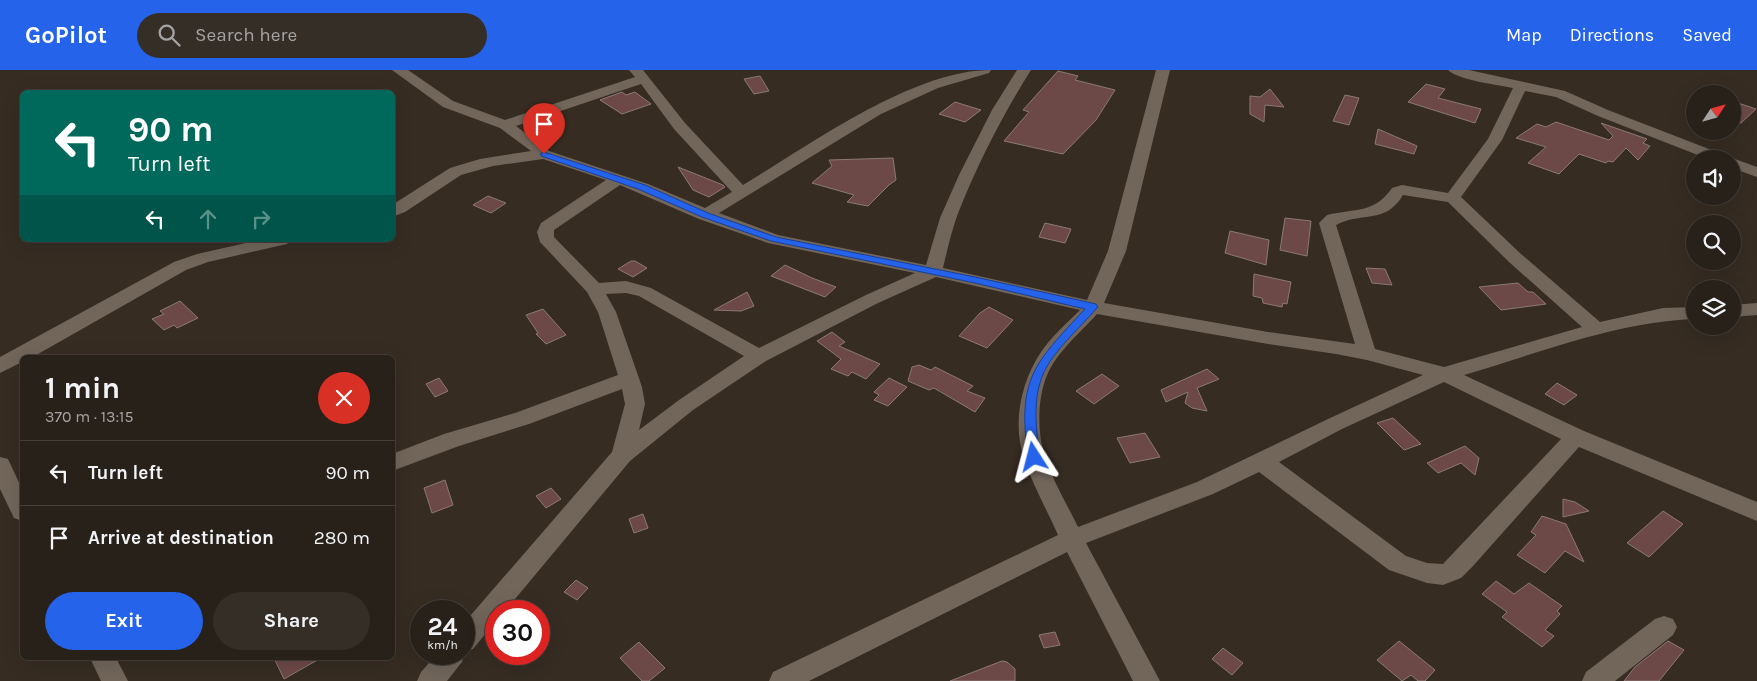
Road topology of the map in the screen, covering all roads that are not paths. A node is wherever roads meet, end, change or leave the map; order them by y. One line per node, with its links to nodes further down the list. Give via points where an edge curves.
1 (400, 70): 8 (street, via 448,104)
2 (984, 70): 14 (street, via 922,89 876,112)
3 (1024, 70): 19 (street, via 1003,102 967,175 948,218)
4 (1163, 70): 21 (street, via 1117,251)
5 (1455, 70): 7 (street)
6 (640, 74): 8 (street); 14 (street, via 672,117)
7 (1521, 86): 9 (street, via 1560,94); 15 (street, via 1495,140)
8 (505, 125): 10 (street)
9 (1699, 150)
10 (544, 154): 13 (street); 16 (street, via 460,170)
11 (1741, 166): 12 (street)
12 (1757, 172)
13 (618, 179): 17 (street); 20 (street, via 544,232)
14 (742, 193): 17 (street)
15 (1452, 198): 25 (street); 26 (street, via 1402,190 1380,210 1327,223)
16 (395, 210)
17 (705, 215): 19 (street, via 774,239)
18 (272, 242): 27 (street, via 186,264)
19 (933, 272): 21 (street); 29 (street)
20 (594, 289): 29 (street, via 626,287 645,292); 32 (street, via 607,312)
21 (1092, 307): 26 (street); 40 (street, via 1049,355 1038,373 1032,392 1029,425 1034,457)
22 (1757, 309): 23 (street)
23 (1741, 310)
24 (1686, 313): 25 (street, via 1663,314)
25 (1596, 330): 31 (street)
26 (1366, 353): 31 (street)
27 (20, 355)
28 (20, 355): 30 (street)
29 (759, 356): 34 (street, via 686,405)
30 (0, 366)
31 (1444, 374): 33 (street); 36 (street)
32 (630, 380): 34 (street, via 635,404); 35 (street)
33 (1576, 437): 36 (street, via 1466,560 1443,575 1398,563); 39 (street)
34 (622, 455): 42 (street)
35 (395, 461)
36 (1261, 462): 40 (street, via 1205,488)
37 (0, 465): 38 (street)
38 (20, 508)
39 (1757, 512)
40 (1072, 539): 47 (street); 48 (street)
41 (1664, 627): 49 (street)
42 (475, 628)
43 (104, 660): 45 (street)
44 (444, 665): 46 (street)
45 (115, 681)
46 (430, 681)
47 (782, 681)
48 (1147, 681)
49 (1595, 681)

